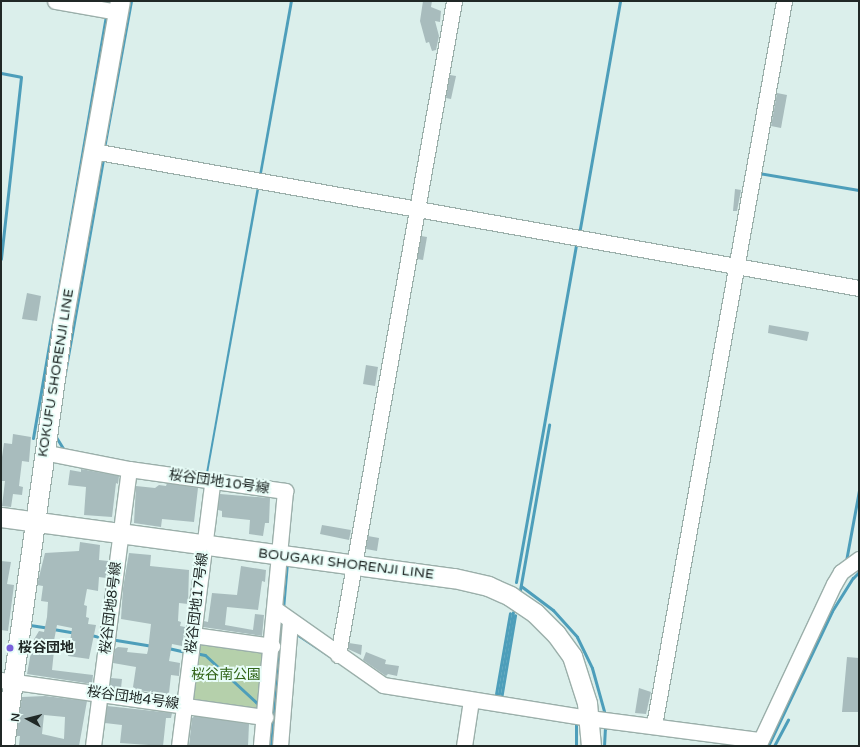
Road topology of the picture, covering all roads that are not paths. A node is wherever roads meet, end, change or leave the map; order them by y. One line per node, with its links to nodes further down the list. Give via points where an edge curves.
1 (55, 1): 4 (street)
2 (454, 1): 6 (street)
3 (784, 1): 7 (street)
4 (119, 7): 5 (main road, KOKUFU SHORENJI LINE)
5 (93, 151): 6 (street); 9 (main road, KOKUFU SHORENJI LINE)
6 (417, 209): 7 (street); 18 (street)
7 (736, 266): 8 (street); 30 (street)
8 (859, 288)
9 (43, 452): 10 (street, 桜谷団地10号線); 13 (main road, KOKUFU SHORENJI LINE)
10 (129, 469): 11 (street, 桜谷団地10号線); 14 (street, 桜谷団地8号線)
11 (212, 483): 15 (street, 桜谷団地17号線); 16 (street, 桜谷団地10号線, via 285,491)
12 (1, 517): 13 (main road, BOUGAKI SHORENJI LINE)
13 (34, 522): 14 (main road, BOUGAKI SHORENJI LINE); 24 (main road, KOKUFU SHORENJI LINE)
14 (120, 534): 15 (main road, BOUGAKI SHORENJI LINE); 25 (street, 桜谷団地8号線)
15 (204, 546): 16 (main road, BOUGAKI SHORENJI LINE); 21 (street, 桜谷団地17号線)
16 (280, 556): 18 (main road, BOUGAKI SHORENJI LINE); 19 (street, 桜谷団地10号線)
17 (859, 559): 31 (street, via 841,572 834,584)
18 (354, 565): 23 (street); 29 (main road, BOUGAKI SHORENJI LINE, via 454,578 488,586 510,596 535,613 556,634 572,656)
19 (275, 609): 20 (street); 22 (street, 桜谷団地10号線)
20 (290, 622): 23 (street); 36 (street)
21 (193, 635): 22 (street); 27 (street, 桜谷団地17号線)
22 (272, 646): 28 (street, 桜谷団地10号線)
23 (338, 655): 26 (street, via 383,685)
24 (7, 681): 25 (street, 桜谷団地4号線); 32 (main road, KOKUFU SHORENJI LINE)
25 (100, 694): 27 (street, 桜谷団地4号線); 33 (street, 桜谷団地8号線)
26 (471, 700): 29 (street); 37 (street)
27 (184, 705): 28 (street, 桜谷団地4号線); 34 (street, 桜谷団地17号線)
28 (265, 717): 35 (street, 桜谷団地10号線)
29 (589, 718): 30 (street); 38 (main road, BOUGAKI SHORENJI LINE)
30 (654, 725): 31 (street)
31 (759, 743)
32 (4, 746)
33 (93, 746)
34 (179, 746)
35 (261, 746)
36 (280, 746)
37 (464, 746)
38 (591, 746)

